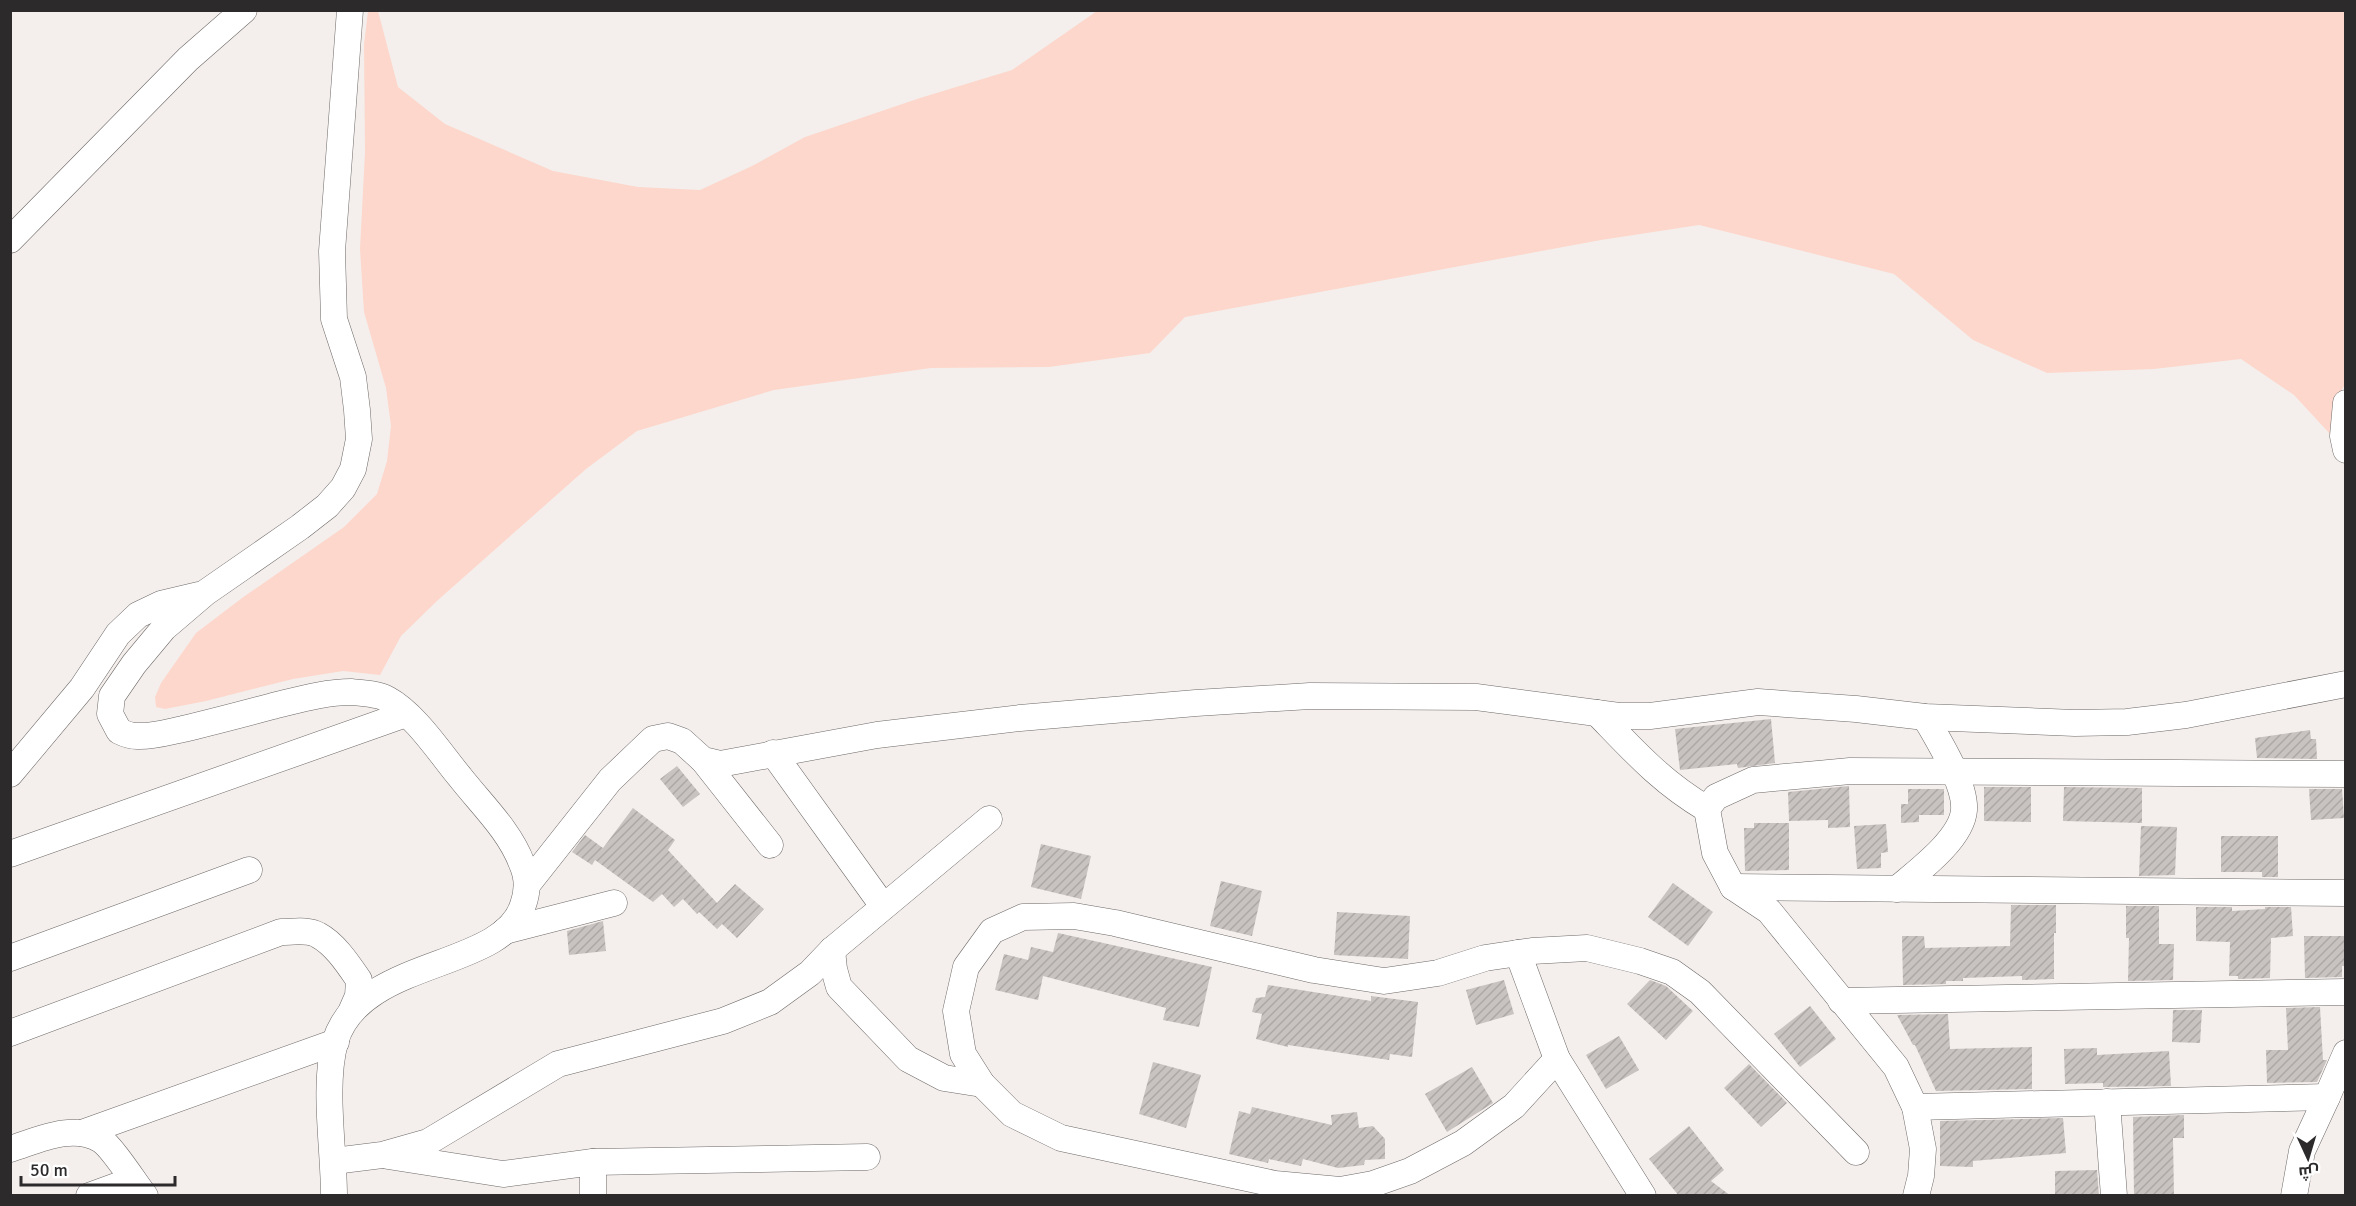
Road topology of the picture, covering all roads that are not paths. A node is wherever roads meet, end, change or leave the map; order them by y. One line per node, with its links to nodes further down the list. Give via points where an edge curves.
1 (244, 10): 3 (street, via 154,92)
2 (350, 10): 6 (street, via 332,251 334,319 353,377 357,410 359,439 353,469 327,506)
3 (10, 240)
4 (2346, 403): 5 (street)
5 (2346, 450)
6 (205, 593): 9 (street, via 164,628 117,686 110,714 119,731 138,737 157,734 308,698 351,692 386,698); 14 (street, via 161,604 138,615 118,634 82,687)
7 (2346, 684): 10 (street, via 2186,716 2127,722)
8 (1597, 713): 10 (street, via 1650,716 1758,702); 11 (street, via 1476,698 1310,696 1020,718 877,735); 16 (street, via 1656,774)
9 (406, 714): 19 (street); 21 (street, via 511,842 523,865)
10 (1925, 717): 13 (street)
11 (773, 753): 12 (street, via 720,764); 26 (street)
12 (703, 760): 18 (street); 21 (street, via 682,741 668,736 653,738 610,780)
13 (1955, 772): 15 (street); 16 (street, via 1850,771 1753,780 1716,797); 23 (street, via 1964,810 1959,826 1937,855)
14 (10, 774)
15 (2346, 774)
16 (1707, 809): 22 (street, via 1715,853)
17 (989, 819): 26 (street)
18 (770, 845)
19 (10, 854)
20 (249, 870): 30 (street)
21 (527, 885): 27 (street, via 522,911)
22 (1733, 887): 23 (street); 32 (street, via 1769,911)
23 (1897, 889): 24 (street)
24 (2346, 893)
25 (614, 903): 27 (street)
26 (883, 906): 28 (street)
27 (505, 931): 33 (street, via 487,943 386,986)
28 (832, 950): 38 (street, via 839,987 908,1059 944,1078); 45 (street, via 810,973 770,1002 723,1021 558,1064 428,1142)
29 (1518, 953): 37 (street); 38 (street, via 1485,958 1438,973 1384,981 1314,970 1074,915 1023,917 992,931 966,967 963,978 957,1022 963,1054); 44 (street, via 1587,948 1672,972 1700,992)
30 (10, 958)
31 (2346, 992): 32 (street)
32 (1841, 1002): 41 (street, via 1896,1066)
33 (351, 1012): 34 (street, via 359,980 342,956 317,934 281,932); 35 (street)
34 (10, 1033)
35 (336, 1042): 42 (street); 47 (street, via 330,1066)
36 (2346, 1053): 39 (street)
37 (1557, 1059): 38 (street, via 1514,1106 1463,1143 1410,1171 1340,1190 1275,1184 1061,1138 1012,1114); 53 (street)
38 (982, 1084)
39 (2327, 1097): 40 (street); 56 (street, via 2302,1150)
40 (2107, 1102): 41 (street); 55 (street)
41 (1915, 1107): 54 (street, via 1923,1149)
42 (82, 1133): 43 (street, via 56,1134); 49 (street, via 102,1141)
43 (10, 1149)
44 (1856, 1152)
45 (382, 1155): 47 (street); 48 (street, via 503,1174)
46 (867, 1157): 48 (street)
47 (334, 1161): 51 (street)
48 (593, 1162): 52 (street)
49 (139, 1187): 50 (street)
50 (89, 1196)
51 (334, 1196)
52 (593, 1196)
53 (1642, 1196)
54 (1916, 1196)
55 (2114, 1196)
56 (2294, 1196)

